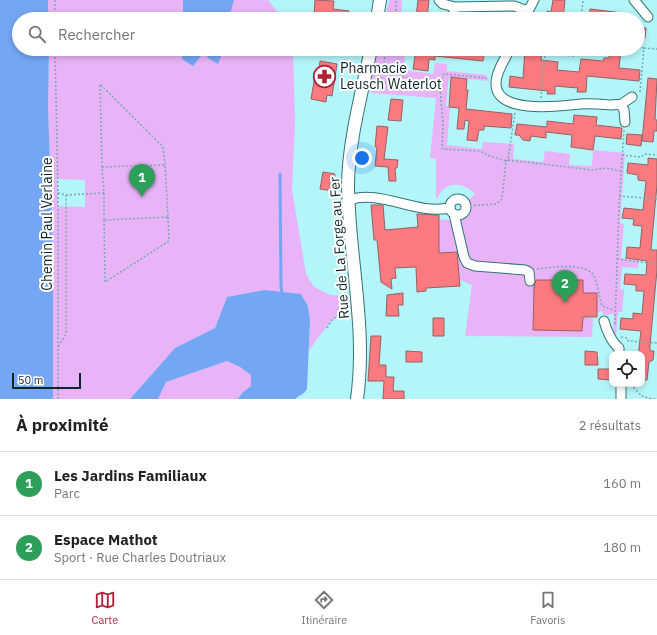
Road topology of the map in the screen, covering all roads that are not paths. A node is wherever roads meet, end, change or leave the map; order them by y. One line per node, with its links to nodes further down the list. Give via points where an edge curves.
1 (380, 0): 6 (main road)
2 (439, 0): 5 (street, via 443,4)
3 (534, 0): 9 (street)
4 (634, 0): 10 (street)
5 (455, 6): 7 (street); 8 (street, via 514,6)
6 (378, 12)
7 (454, 12)
8 (522, 12)
9 (528, 12)
10 (644, 12)
11 (645, 13): 12 (street)
12 (648, 17)
13 (370, 56): 18 (main road, Rue de La Forge au Fer, via 350,158)
14 (507, 56): 16 (street, via 496,84 504,99 516,104 540,106 595,104)
15 (632, 97): 16 (street)
16 (622, 107): 17 (street)
17 (625, 122)
18 (349, 200): 19 (street, via 387,200 420,209); 24 (main road, Rue de La Forge au Fer, via 358,305 360,362)
19 (451, 211): 19 (street, via 452,200 456,198 464,201 464,213 459,215); 20 (street, via 467,263 525,270 529,272)
20 (530, 281)
21 (604, 321): 22 (street)
22 (619, 351)
23 (620, 387): 25 (street)
24 (357, 399)
25 (622, 399)

